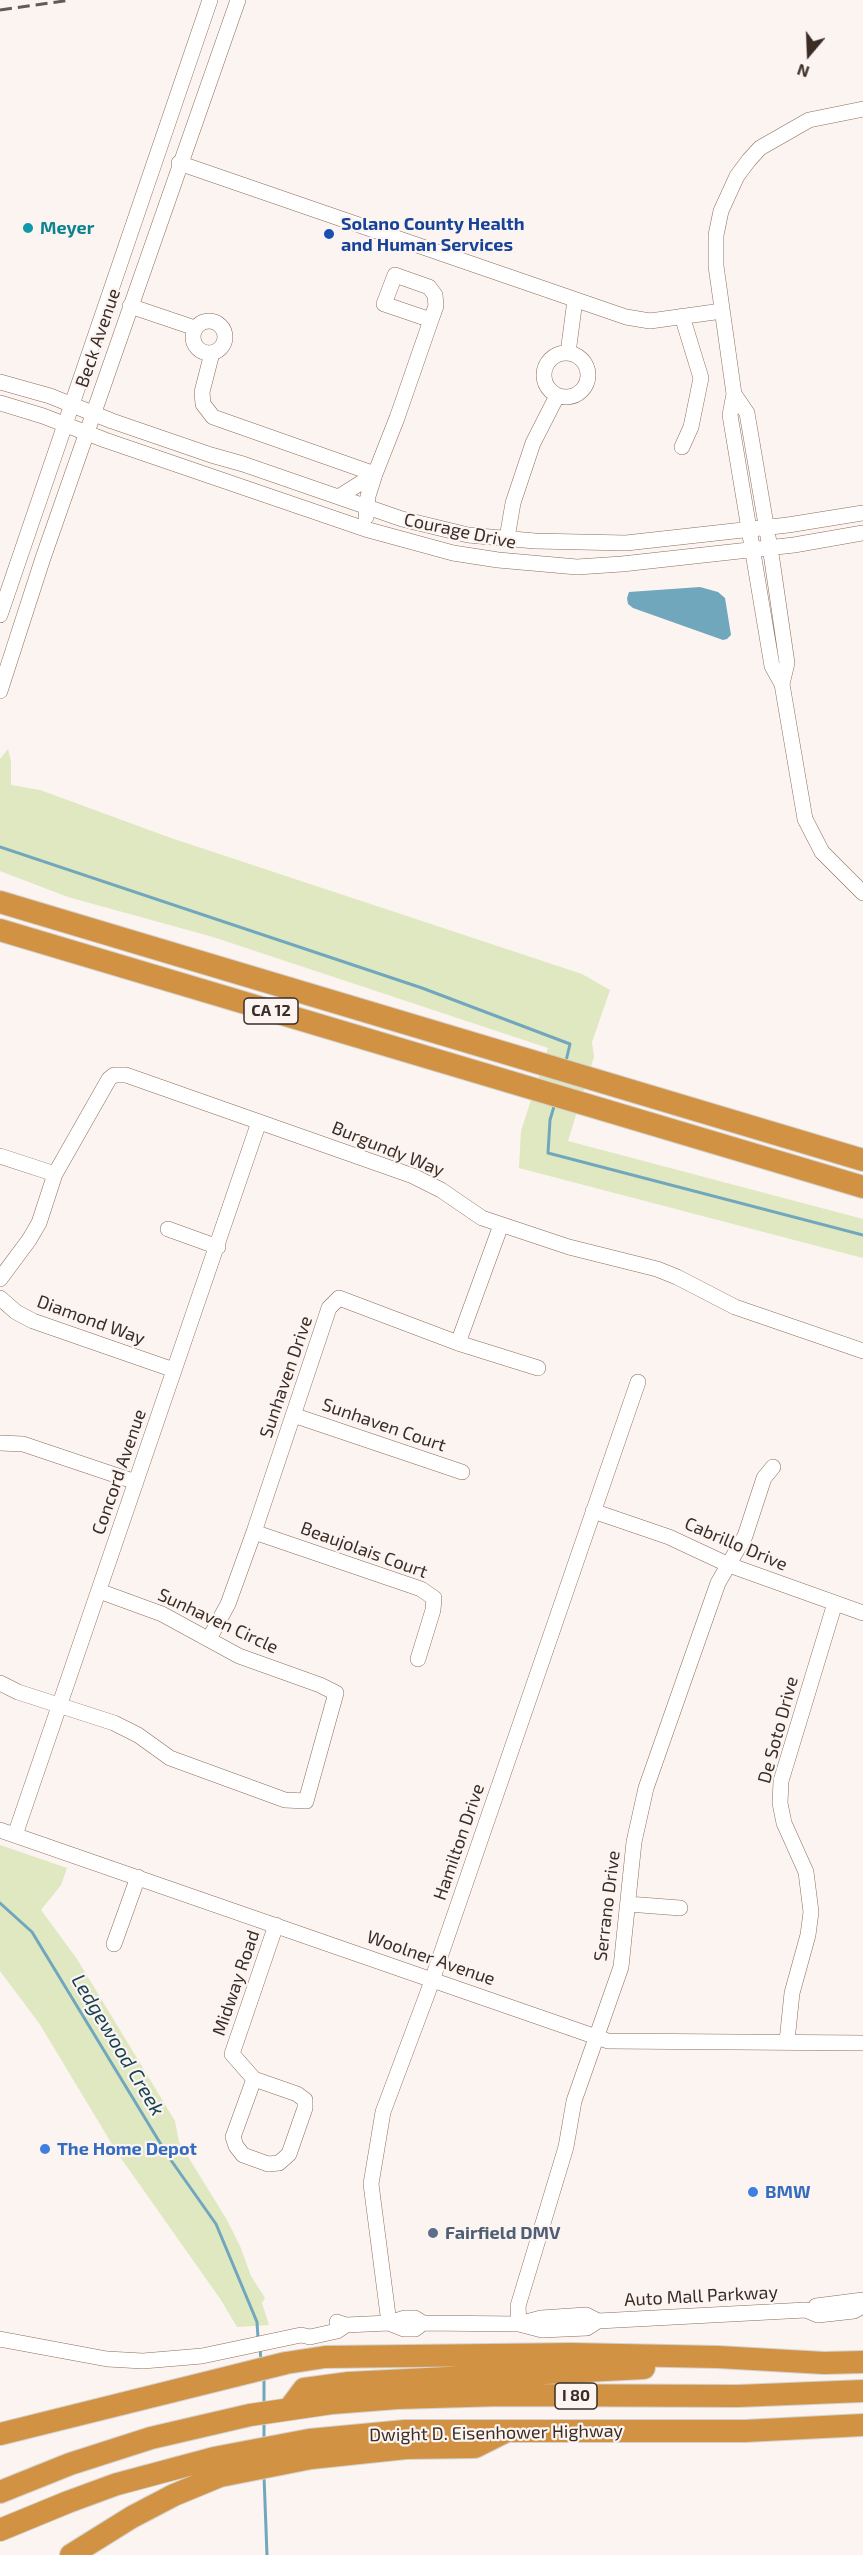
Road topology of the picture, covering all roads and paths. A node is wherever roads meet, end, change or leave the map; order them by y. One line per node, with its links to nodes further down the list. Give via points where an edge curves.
1 (210, 0): 17 (street, Beck Avenue)
2 (238, 0): 4 (street, Beck Avenue)
3 (863, 109): 7 (street, via 809,120 783,133 760,148 738,176 721,211 716,235)
4 (179, 163): 5 (street); 6 (street, Beck Avenue)
5 (575, 300): 8 (street, via 650,321); 12 (street)
6 (130, 306): 10 (street); 18 (street, Beck Avenue)
7 (722, 311): 8 (street); 14 (street)
8 (682, 316): 21 (street, via 701,378 691,427)
9 (431, 320): 22 (street)
10 (195, 328): 11 (street, via 194,344 201,352); 11 (street, via 210,321 223,329 224,344)
11 (212, 353): 22 (street, via 202,392 203,404 213,417)
12 (568, 353): 15 (street, via 551,358 544,374 545,383); 15 (street, via 583,360 588,368 587,385 574,397)
13 (0, 382): 17 (street, Courage Drive)
14 (734, 394): 26 (street, via 747,413); 28 (street, via 730,415)
15 (557, 396): 30 (street, via 533,442 513,503)
16 (0, 403): 19 (street, Courage Drive)
17 (72, 405): 18 (street, Courage Drive); 19 (street, Beck Avenue)
18 (93, 413): 20 (street, Beck Avenue); 23 (street, Courage Drive)
19 (65, 424): 20 (street, Courage Drive); 33 (street, Beck Avenue)
20 (87, 433): 27 (street, Courage Drive); 35 (street, Beck Avenue)
21 (682, 447)
22 (375, 474): 23 (street); 24 (street)
23 (340, 496): 24 (street, Courage Drive)
24 (367, 508): 27 (street); 30 (street, Courage Drive, via 468,535)
25 (863, 513): 26 (street, Courage Drive)
26 (766, 528): 28 (street, Courage Drive); 31 (street)
27 (366, 529): 32 (street, Courage Drive, via 453,553 578,567 667,561)
28 (749, 529): 30 (street, Courage Drive, via 626,543); 32 (street)
29 (863, 533): 31 (street, Courage Drive)
30 (507, 538)
31 (770, 548): 32 (street, Courage Drive); 34 (street, via 787,663)
32 (752, 549): 34 (street, via 772,666)
33 (0, 615)
34 (782, 684): 36 (street, via 806,819 822,852)
35 (0, 691)
36 (863, 893)
37 (0, 903): 43 (highway, CA 12)
38 (0, 930): 40 (highway, CA 12)
39 (0, 940): 40 (highway)
40 (106, 963): 45 (highway, CA 12)
41 (259, 1122): 44 (street, Burgundy Way, via 126,1075 114,1075); 46 (street, Burgundy Way, via 413,1176 482,1218); 48 (street, Concord Avenue)
42 (0, 1156): 44 (street)
43 (863, 1160)
44 (55, 1174): 49 (street, Burgundy Way, via 39,1223)
45 (863, 1187)
46 (501, 1225): 51 (street); 52 (street, Burgundy Way, via 657,1269 735,1307)
47 (168, 1229): 48 (street)
48 (218, 1247): 54 (street, Concord Avenue)
49 (0, 1279)
50 (0, 1298): 54 (street, Diamond Way, via 33,1321)
51 (459, 1343): 53 (street); 56 (street, Sunhaven Drive, via 339,1298 330,1308)
52 (863, 1351)
53 (538, 1368)
54 (174, 1370): 60 (street, Concord Avenue)
55 (638, 1382): 61 (street, Hamilton Drive)
56 (293, 1415): 59 (street, Sunhaven Court); 62 (street, Sunhaven Drive)
57 (0, 1443): 60 (street, via 23,1444)
58 (773, 1467): 63 (street, Serrano Drive, via 764,1478 745,1536)
59 (462, 1472)
60 (136, 1482): 64 (street, Concord Avenue)
61 (593, 1511): 63 (street, Cabrillo Drive, via 669,1537); 78 (street, Hamilton Drive)
62 (254, 1532): 67 (street, Sunhaven Drive, via 228,1604); 68 (street, Beaujolais Court, via 421,1589 434,1598)
63 (729, 1565): 65 (street, Cabrillo Drive); 74 (street, Serrano Drive, via 718,1583 646,1788 634,1842)
64 (99, 1591): 67 (street, Sunhaven Circle, via 162,1614); 70 (street, Concord Avenue)
65 (835, 1603): 66 (street, Cabrillo Drive); 80 (street, De Soto Drive, via 781,1781 784,1823 806,1872 811,1911 792,1993)
66 (863, 1613)
67 (209, 1639): 70 (street, Sunhaven Circle, via 239,1656 336,1694 306,1801 285,1800 170,1758 114,1723)
68 (418, 1659)
69 (0, 1683): 70 (street)
70 (59, 1706): 72 (street, Concord Avenue)
71 (0, 1830): 72 (street, Woolner Avenue)
72 (15, 1835): 73 (street, Woolner Avenue)
73 (138, 1877): 76 (street, Woolner Avenue); 77 (street)
74 (628, 1904): 75 (street); 79 (street, Serrano Drive, via 621,1967)
75 (680, 1908)
76 (276, 1925): 78 (street, Woolner Avenue); 82 (street, Midway Road, via 232,2054)
77 (114, 1944)
78 (433, 1979): 79 (street, Woolner Avenue); 86 (street, Hamilton Drive, via 383,2112 372,2168 370,2184)
79 (597, 2038): 80 (street, Woolner Avenue, via 620,2043); 87 (street, Serrano Drive, via 574,2101 566,2147 518,2306)
80 (787, 2041): 81 (street, Woolner Avenue)
81 (863, 2043)
82 (254, 2079): 82 (street, via 233,2137 243,2156 268,2164 279,2163 288,2154 305,2100)
83 (863, 2300): 85 (street, Auto Mall Parkway, via 816,2305)
84 (863, 2306): 85 (street, Auto Mall Parkway, via 818,2315)
85 (806, 2310): 87 (street, Auto Mall Parkway, via 598,2321 587,2328 542,2330)
86 (389, 2323): 87 (street, Auto Mall Parkway, via 404,2329 415,2329 423,2323); 88 (street, Auto Mall Parkway, via 346,2325 335,2321 301,2335 242,2349 143,2361 107,2359)
87 (519, 2325)
88 (0, 2339)
89 (775, 2361): 90 (highway); 92 (highway, via 349,2383 304,2389); 94 (highway, via 572,2354 325,2357 286,2363)
90 (863, 2362)
91 (863, 2391): 92 (highway, Dwight D. Eisenhower Highway / I 80, via 738,2397 397,2397)
92 (289, 2409): 96 (highway, Dwight D. Eisenhower Highway / I 80, via 151,2438)
93 (863, 2425): 95 (highway, Dwight D. Eisenhower Highway / I 80, via 745,2431 405,2431)
94 (0, 2434)
95 (250, 2460): 97 (highway, Dwight D. Eisenhower Highway / I 80, via 117,2484); 98 (highway, via 174,2494)
96 (0, 2492)
97 (0, 2530)
98 (71, 2555)

